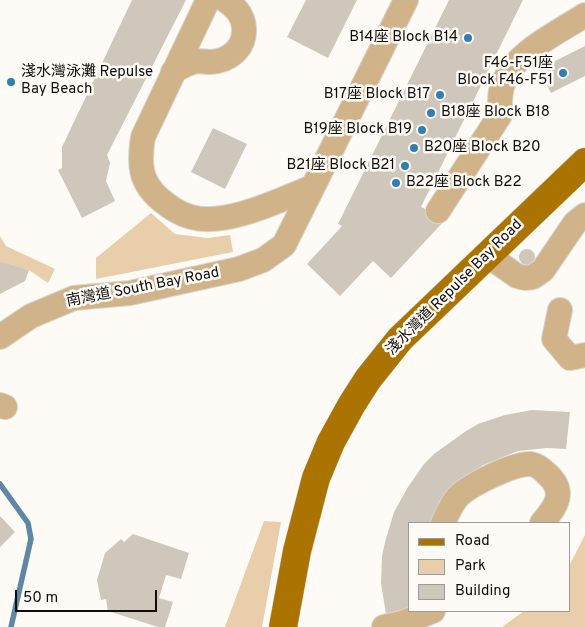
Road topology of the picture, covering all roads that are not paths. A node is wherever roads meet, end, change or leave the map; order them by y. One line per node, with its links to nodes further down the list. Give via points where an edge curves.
1 (208, 0): 5 (street)
2 (225, 0): 5 (street, via 237,8 244,21 244,36 237,50 226,59 197,61)
3 (406, 0): 7 (street, 南灣道 South Bay Road)
4 (585, 15): 8 (street, via 524,54 512,66 504,81 500,115)
5 (173, 72): 7 (street, via 143,137 139,158 147,184 171,208 192,217 217,219 248,212)
6 (585, 162): 10 (main road, 淺水灣道 Repulse Bay Road)
7 (312, 187): 12 (street, 南灣道 South Bay Road, via 284,245 262,260 239,269 130,292 74,298 31,316)
8 (438, 211)
9 (585, 215): 10 (street, via 575,223 543,270 533,277 517,276)
10 (487, 255): 17 (main road, 淺水灣道 Repulse Bay Road, via 390,350 340,424 323,460 311,497)
11 (560, 310): 13 (street, via 554,339 570,358)
12 (0, 337)
13 (585, 355)
14 (444, 522): 15 (street, via 457,498 489,467 530,464 536,465 556,485 558,496 554,509)
15 (543, 522)
16 (430, 612): 18 (street)
17 (283, 627)
18 (384, 627)

